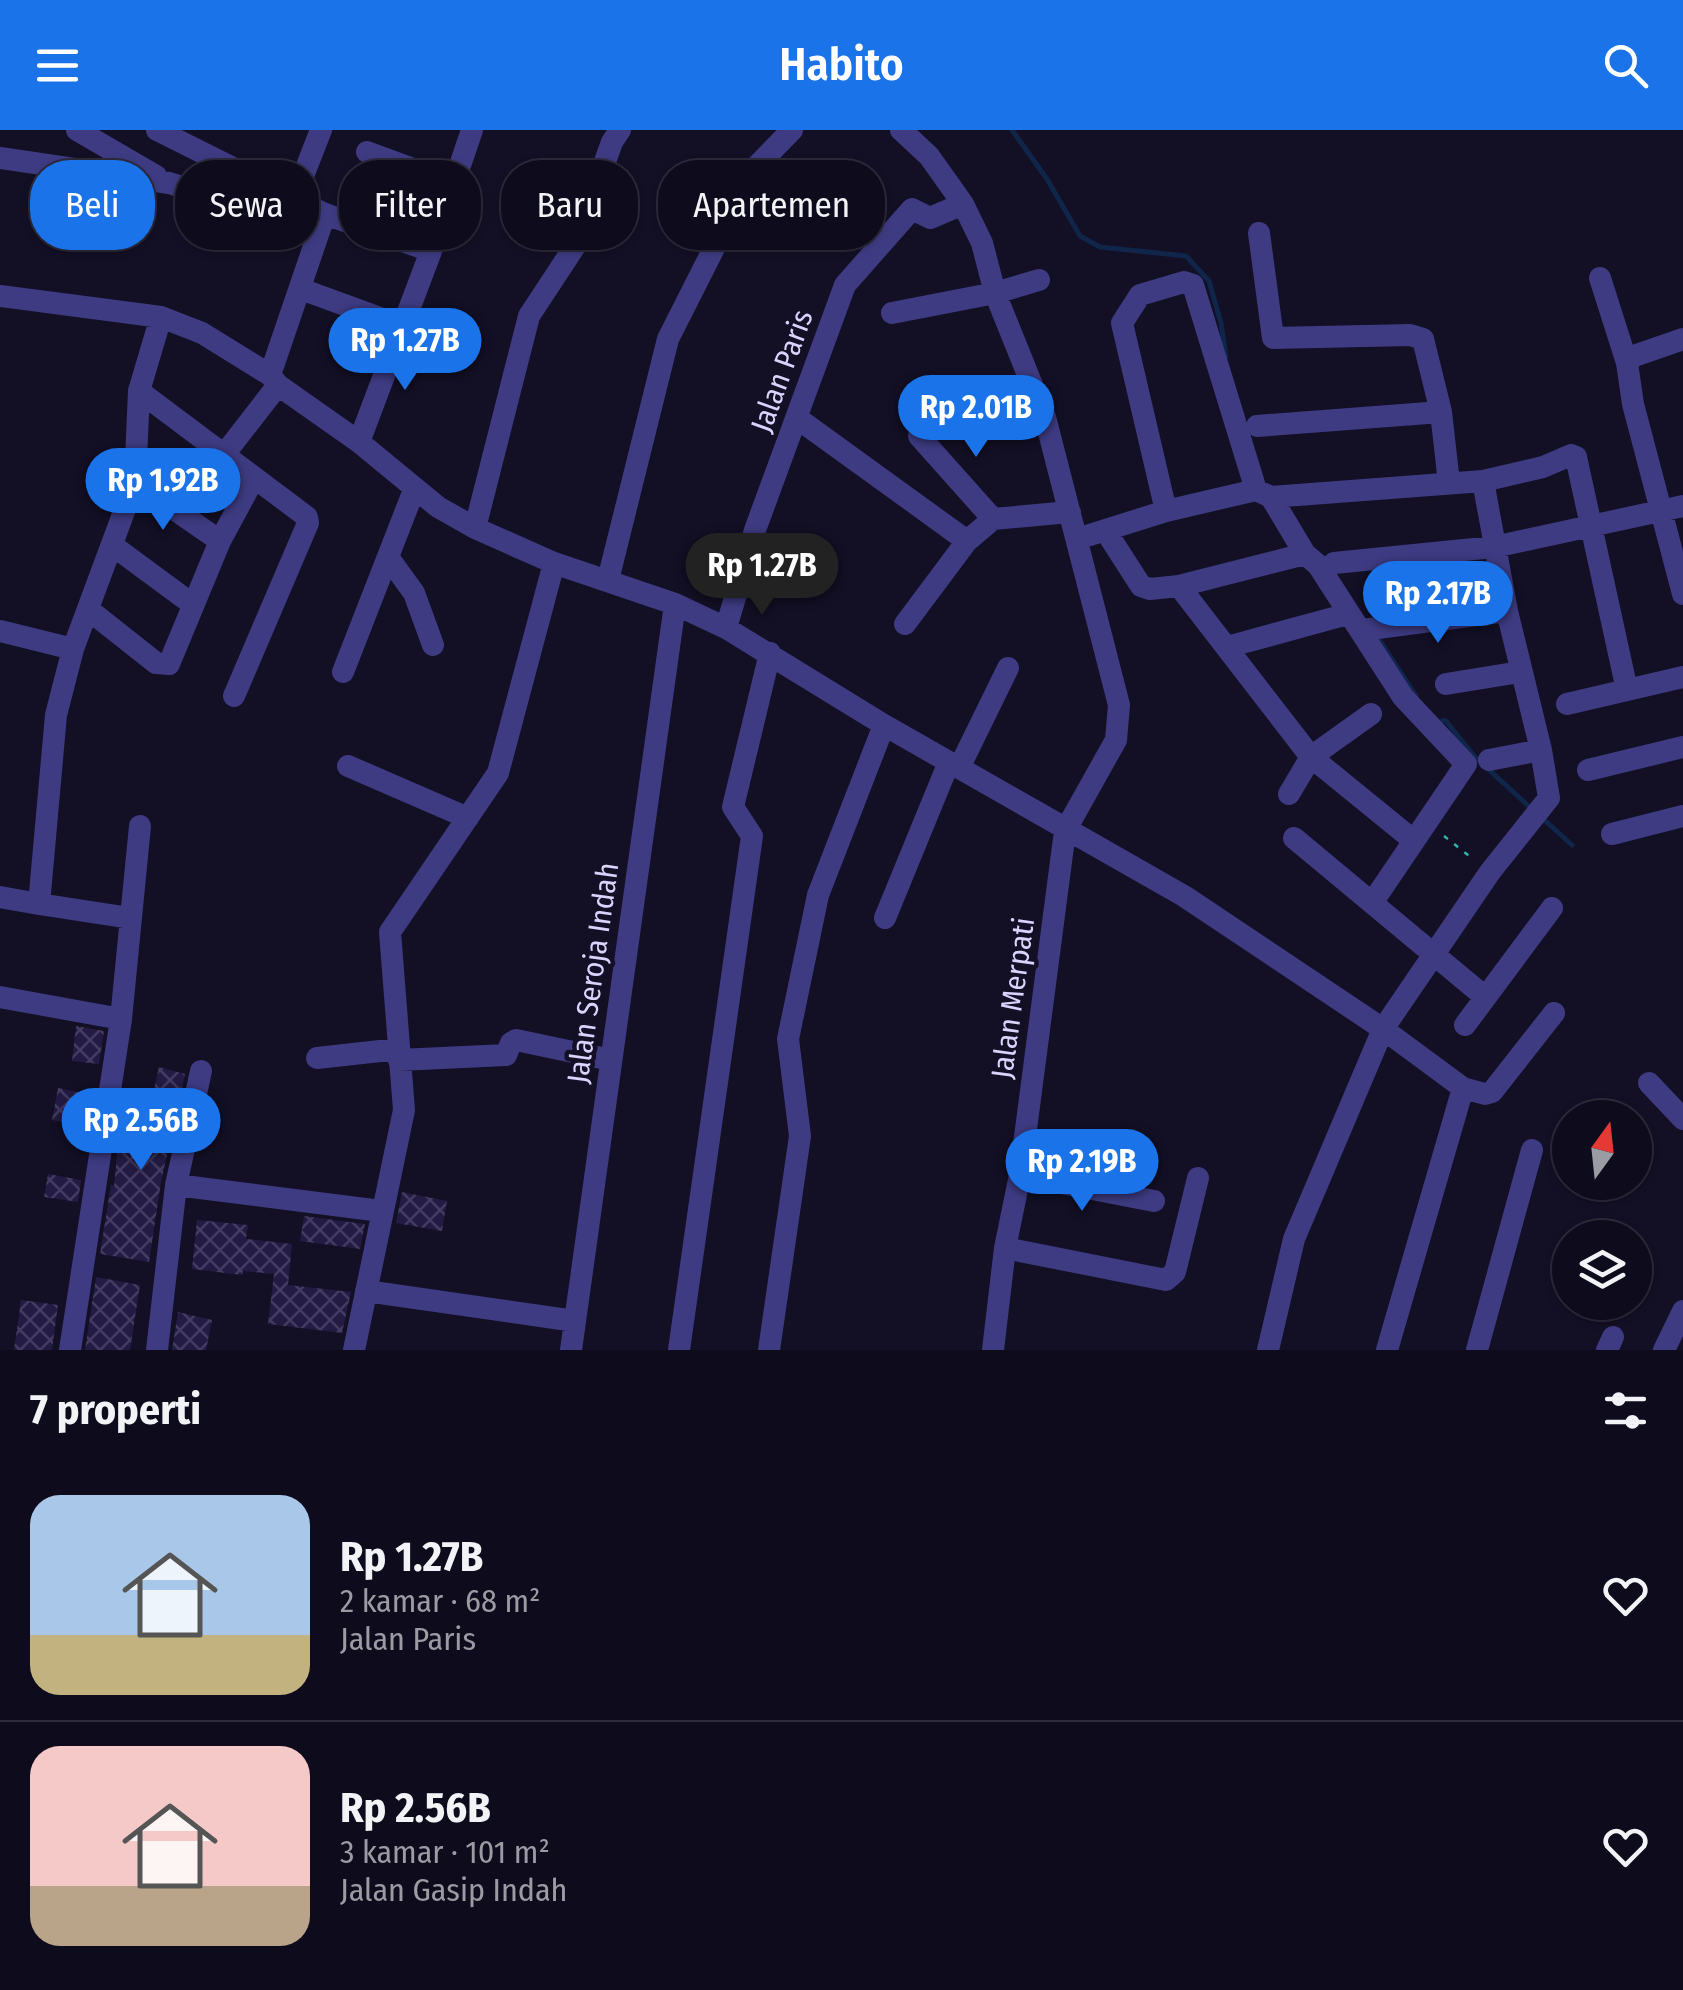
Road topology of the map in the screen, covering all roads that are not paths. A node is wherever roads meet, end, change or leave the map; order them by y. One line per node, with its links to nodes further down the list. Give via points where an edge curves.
1 (76, 130): 15 (street)
2 (158, 130): 8 (street)
3 (321, 130): 12 (street)
4 (472, 130): 14 (street)
5 (620, 130): 50 (street, via 575,246 529,316)
6 (792, 130): 62 (street, via 754,169 666,343)
7 (901, 130): 17 (street)
8 (182, 136): 11 (street)
9 (367, 152): 13 (street)
10 (0, 158): 15 (street)
11 (221, 160)
12 (309, 160)
13 (389, 160)
14 (462, 160)
15 (169, 184): 16 (street)
16 (175, 185)
17 (963, 204): 25 (street); 35 (street, Jalan Paris, via 930,218 912,209 847,282)
18 (319, 211): 19 (street)
19 (325, 214): 21 (street); 24 (street)
20 (1259, 232): 34 (street, via 1272,338 1419,337)
21 (431, 251): 29 (street)
22 (1600, 278): 31 (street)
23 (1039, 280): 25 (street)
24 (301, 288): 29 (street); 32 (street)
25 (995, 293): 27 (street); 48 (street, via 1042,408)
26 (0, 296): 28 (street)
27 (892, 313)
28 (161, 317): 32 (street, via 202,334); 33 (street)
29 (402, 326): 38 (street)
30 (1683, 339): 31 (street)
31 (1628, 363): 46 (street, via 1634,404)
32 (274, 380): 38 (street); 39 (street)
33 (139, 391): 39 (street); 42 (street)
34 (1441, 412): 36 (street); 43 (street)
35 (797, 418): 55 (street); 71 (street, Jalan Paris)
36 (1256, 426)
37 (919, 436): 49 (street)
38 (359, 442): 44 (street)
39 (223, 456): 40 (street)
40 (254, 478): 54 (street); 83 (street, via 308,520)
41 (1483, 480): 43 (street); 51 (street, via 1576,456); 57 (street)
42 (136, 482): 54 (street); 56 (street)
43 (1449, 483): 45 (street)
44 (414, 490): 50 (street); 59 (street)
45 (1264, 494): 47 (street); 47 (street, via 1192,285 1184,282 1140,294 1122,324); 58 (street)
46 (1673, 508): 51 (street); 64 (street)
47 (1166, 511): 52 (street)
48 (1070, 512): 49 (street); 53 (street)
49 (994, 519): 55 (street)
50 (475, 528): 60 (street)
51 (1592, 528): 57 (street); 82 (street)
52 (1105, 530): 53 (street); 63 (street, via 1141,586)
53 (1077, 539): 98 (street, via 1118,691 1119,725)
54 (220, 541): 65 (street)
55 (967, 541): 70 (street)
56 (112, 546): 65 (street); 67 (street)
57 (1494, 547): 61 (street); 68 (street)
58 (1305, 554): 63 (street); 69 (street)
59 (388, 558): 73 (street, via 414,593); 78 (street)
60 (554, 563): 62 (street); 96 (street, via 500,767)
61 (1334, 563)
62 (608, 580): 66 (street)
63 (1179, 586): 74 (street)
64 (1683, 594)
65 (192, 604): 67 (street, via 173,660 165,665)
66 (675, 604): 71 (street); 117 (street, Jalan Seroja Indah)
67 (89, 610): 75 (street)
68 (1506, 611): 69 (street); 79 (street)
69 (1355, 622): 74 (street); 99 (street, via 1403,697 1466,764)
70 (904, 624)
71 (726, 628): 76 (street)
72 (0, 631): 75 (street)
73 (433, 645)
74 (1227, 647): 89 (street)
75 (73, 649): 104 (street, via 52,737)
76 (770, 653): 86 (street); 136 (street, via 733,809 752,836)
77 (1008, 668): 91 (street)
78 (343, 672)
79 (1520, 672): 81 (street); 88 (street)
80 (1683, 677): 82 (street)
81 (1446, 684)
82 (1627, 690): 84 (street)
83 (234, 696)
84 (1567, 704)
85 (1371, 714): 89 (street)
86 (884, 725): 91 (street); 137 (street, via 818,896 788,1039 800,1136)
87 (1683, 747): 93 (street)
88 (1541, 750): 90 (street); 108 (street, via 1546,805)
89 (1311, 756): 94 (street); 99 (street, via 1353,794)
90 (1489, 760)
91 (954, 765): 98 (street); 107 (street)
92 (348, 766): 96 (street)
93 (1588, 770)
94 (1290, 794)
95 (1683, 816): 100 (street)
96 (468, 818): 115 (street, via 390,932)
97 (140, 826): 106 (street)
98 (1065, 831): 114 (street, via 1184,896); 123 (street, Jalan Merpati)
99 (1420, 832): 103 (street)
100 (1612, 834)
101 (1294, 838): 103 (street)
102 (0, 897): 104 (street)
103 (1372, 903): 108 (street)
104 (40, 904): 106 (street)
105 (1552, 908): 110 (street)
106 (130, 918): 112 (street)
107 (885, 918)
108 (1435, 954): 110 (street); 114 (street)
109 (0, 996): 112 (street)
110 (1485, 997): 113 (street)
111 (1554, 1014): 120 (street, via 1492,1092)
112 (121, 1019): 132 (street)
113 (1465, 1025)
114 (1383, 1028): 120 (street); 139 (street, via 1289,1252)
115 (399, 1054): 116 (street); 117 (street, via 506,1055 516,1040); 127 (street, via 404,1110)
116 (317, 1058)
117 (611, 1060): 131 (street, Jalan Seroja Indah)
118 (201, 1071): 125 (street)
119 (1649, 1083): 121 (street)
120 (1463, 1088): 140 (street)
121 (1683, 1118)
122 (1532, 1150): 141 (street)
123 (1020, 1174): 126 (street); 128 (street, Jalan Merpati)
124 (1198, 1178): 128 (street, via 1175,1272 1166,1280)
125 (176, 1185): 127 (street); 133 (street)
126 (1154, 1201)
127 (381, 1212): 129 (street)
128 (1005, 1248): 138 (street, Jalan Merpati)
129 (366, 1291): 131 (street); 134 (street)
130 (1683, 1311): 142 (street)
131 (575, 1321): 135 (street, Jalan Seroja Indah)
132 (70, 1350)
133 (157, 1350)
134 (354, 1350)
135 (571, 1350)
136 (679, 1350)
137 (769, 1350)
138 (992, 1350)
139 (1268, 1350)
140 (1387, 1350)
141 (1477, 1350)
142 (1664, 1350)

